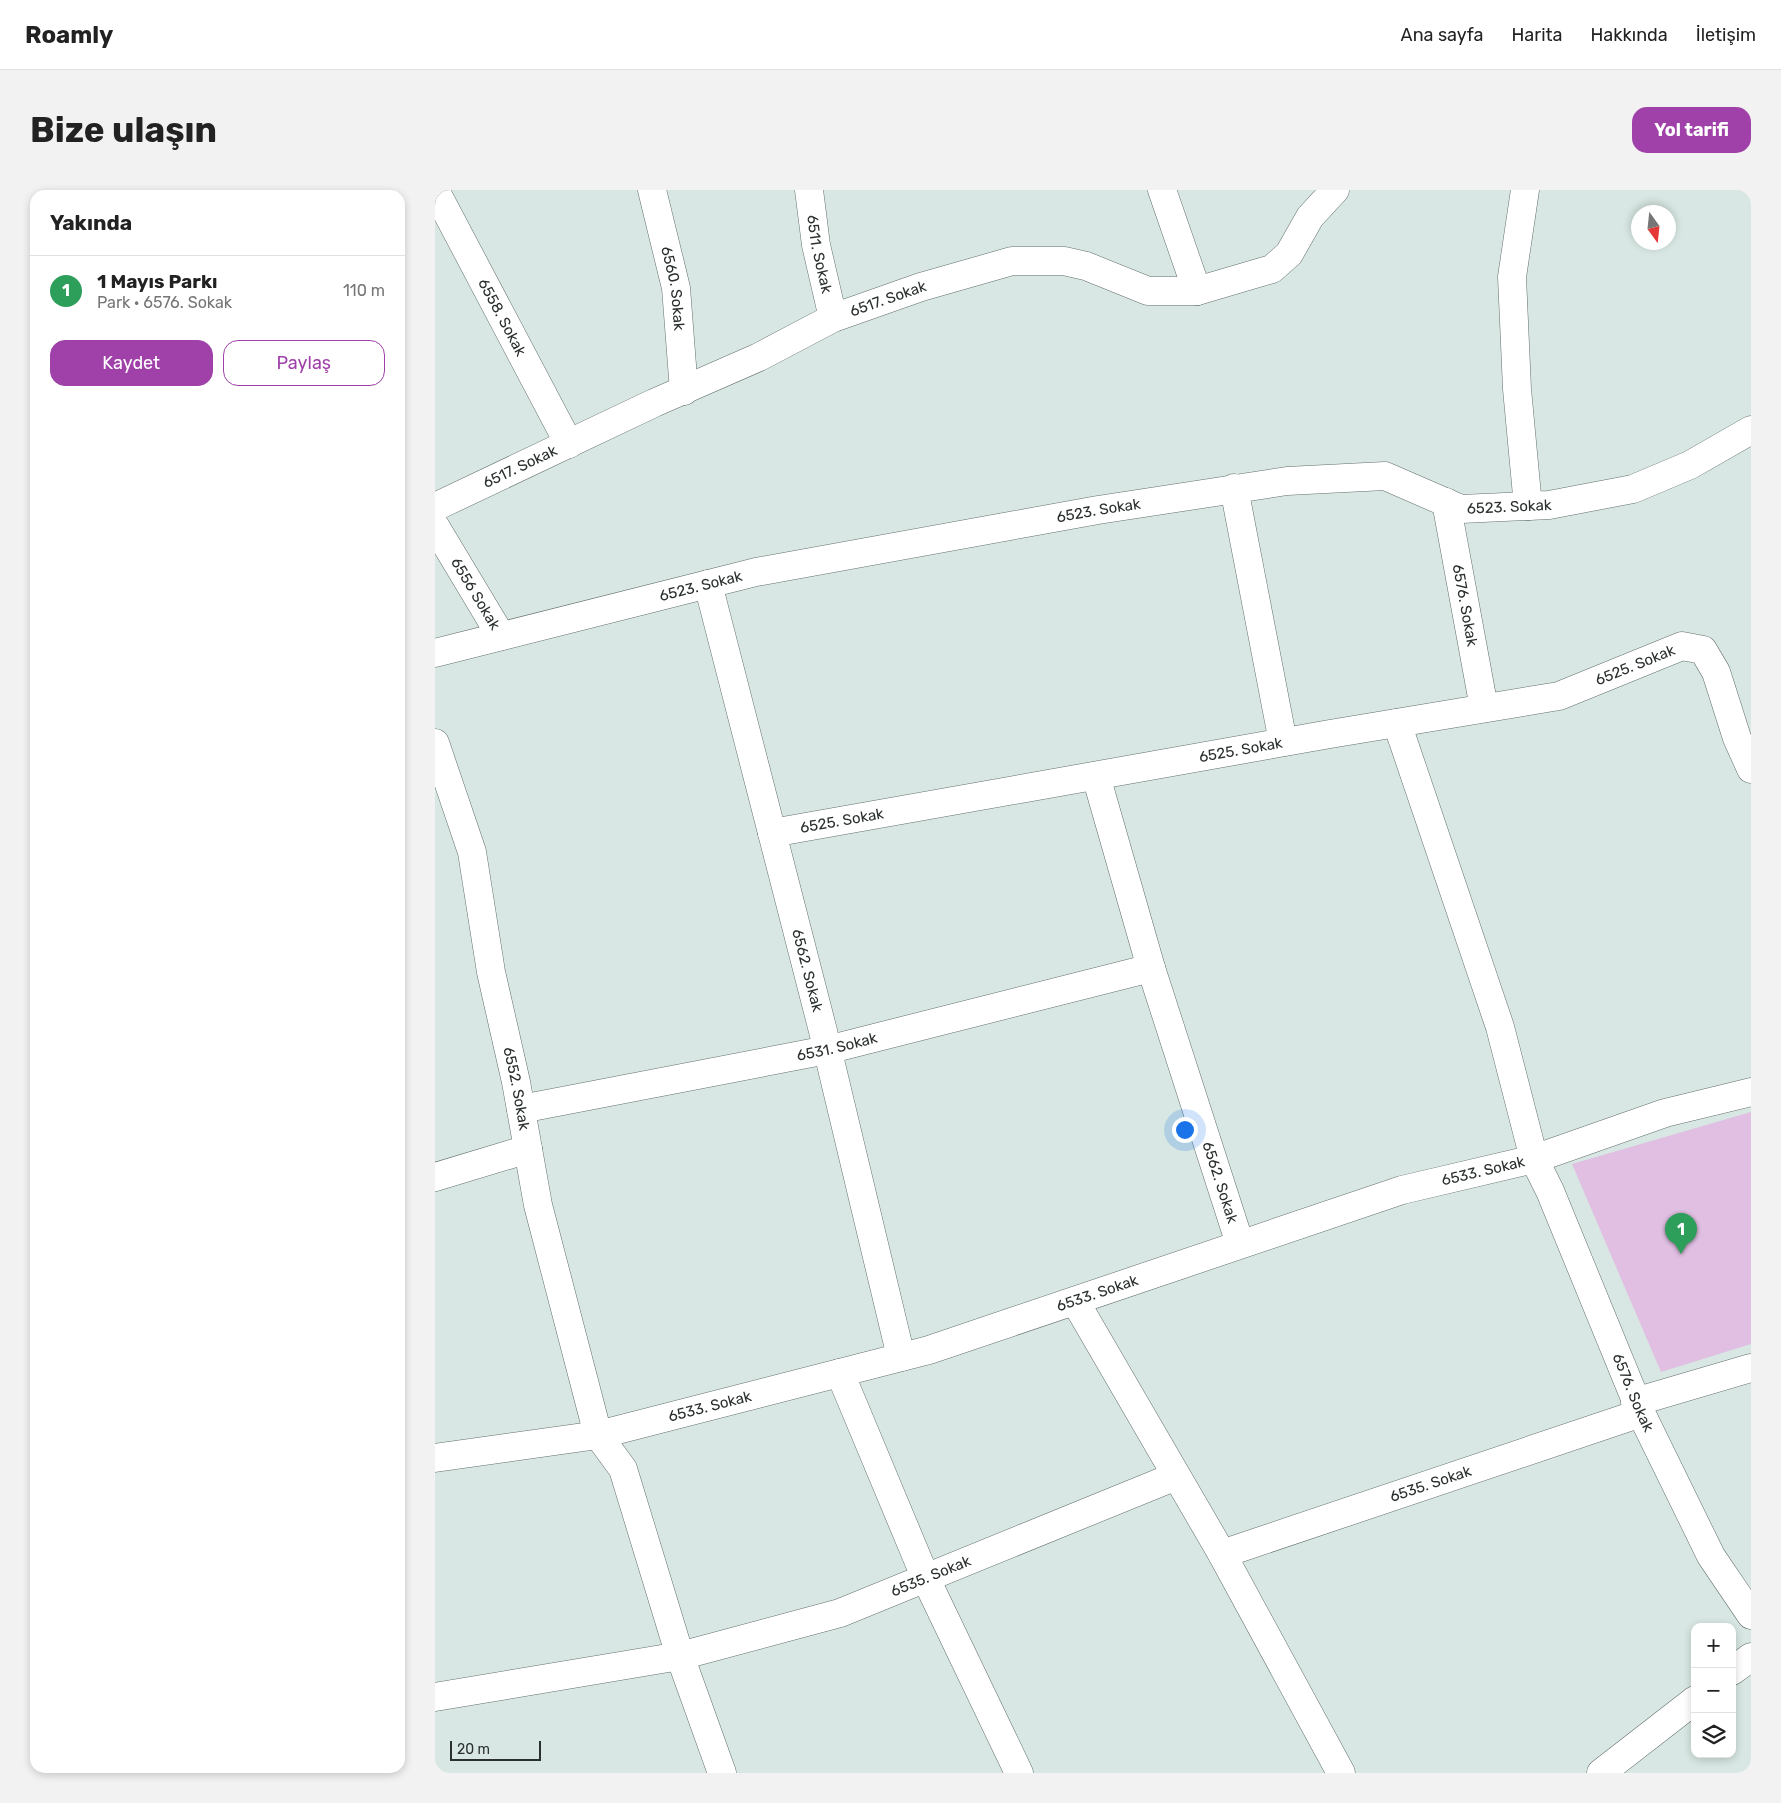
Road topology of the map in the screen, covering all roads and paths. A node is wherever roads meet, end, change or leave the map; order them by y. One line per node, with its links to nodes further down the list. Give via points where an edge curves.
1 (435, 190): 11 (street, 6558. Sokak)
2 (652, 190): 9 (street, 6560. Sokak, via 676,288)
3 (809, 190): 8 (street, 6511. Sokak, via 816,245)
4 (1161, 190): 7 (street)
5 (1335, 190): 7 (street, 6517. Sokak, via 1310,217 1289,254 1272,268)
6 (1525, 190): 14 (street, via 1511,277)
7 (1197, 291): 8 (street, 6517. Sokak, via 1148,291 1086,266 1064,261 1012,261 921,287)
8 (833, 318): 9 (street, 6517. Sokak, via 759,357)
9 (684, 390): 11 (street, 6517. Sokak)
10 (1751, 430): 14 (street, 6523. Sokak, via 1690,465 1633,489)
11 (569, 444): 15 (street, 6517. Sokak)
12 (1234, 488): 13 (street, 6523. Sokak, via 1287,481 1385,476); 17 (street, 6523. Sokak, via 766,570); 22 (street)
13 (1446, 502): 14 (street, 6523. Sokak, via 1461,509); 20 (street, 6576. Sokak)
14 (1528, 506)
15 (435, 507)
16 (435, 526): 18 (street, 6556 Sokak)
17 (708, 584): 18 (street, 6523. Sokak); 26 (street, 6562. Sokak)
18 (501, 636): 19 (street, 6523. Sokak)
19 (435, 653)
20 (1484, 708): 21 (street, 6525. Sokak); 24 (street, 6525. Sokak, via 1559,696 1681,646 1703,650 1716,672 1737,738)
21 (1397, 723): 22 (street, 6525. Sokak); 32 (street, 6576. Sokak, via 1500,1027)
22 (1283, 742): 25 (street, 6525. Sokak)
23 (435, 743): 30 (street, 6552. Sokak, via 471,852 491,972)
24 (1751, 769)
25 (1096, 776): 26 (street, 6525. Sokak); 27 (street, 6562. Sokak)
26 (772, 833): 28 (street, 6562. Sokak)
27 (1151, 968): 28 (street, 6531. Sokak); 34 (street, 6562. Sokak)
28 (827, 1050): 30 (street, 6531. Sokak); 36 (street, 6562. Sokak)
29 (1751, 1092): 32 (street, 6533. Sokak, via 1665,1113)
30 (521, 1109): 31 (street, 6552. Sokak)
31 (528, 1149): 33 (street); 40 (street, 6552. Sokak, via 538,1205)
32 (1534, 1159): 34 (street, 6533. Sokak, via 1402,1190); 39 (street, 6576. Sokak)
33 (435, 1177)
34 (1240, 1244): 35 (street, 6533. Sokak)
35 (1075, 1301): 36 (street, 6533. Sokak); 42 (street)
36 (901, 1357): 38 (street, 6533. Sokak)
37 (1751, 1368): 39 (street, 6535. Sokak)
38 (840, 1373): 40 (street, 6533. Sokak); 44 (street)
39 (1638, 1408): 43 (street, 6535. Sokak); 45 (street, 6576. Sokak, via 1711,1556)
40 (598, 1435): 41 (street, 6533. Sokak); 46 (street, via 623,1469)
41 (435, 1458)
42 (1176, 1476): 43 (street); 44 (street, 6535. Sokak)
43 (1222, 1554): 53 (street)
44 (925, 1579): 46 (street, 6535. Sokak, via 840,1613); 52 (street)
45 (1751, 1615)
46 (680, 1656): 49 (street, 6535. Sokak); 51 (street)
47 (1751, 1657): 48 (street)
48 (1736, 1668)
49 (435, 1697)
50 (1691, 1703): 54 (street)
51 (722, 1773)
52 (1019, 1773)
53 (1341, 1773)
54 (1601, 1773)

